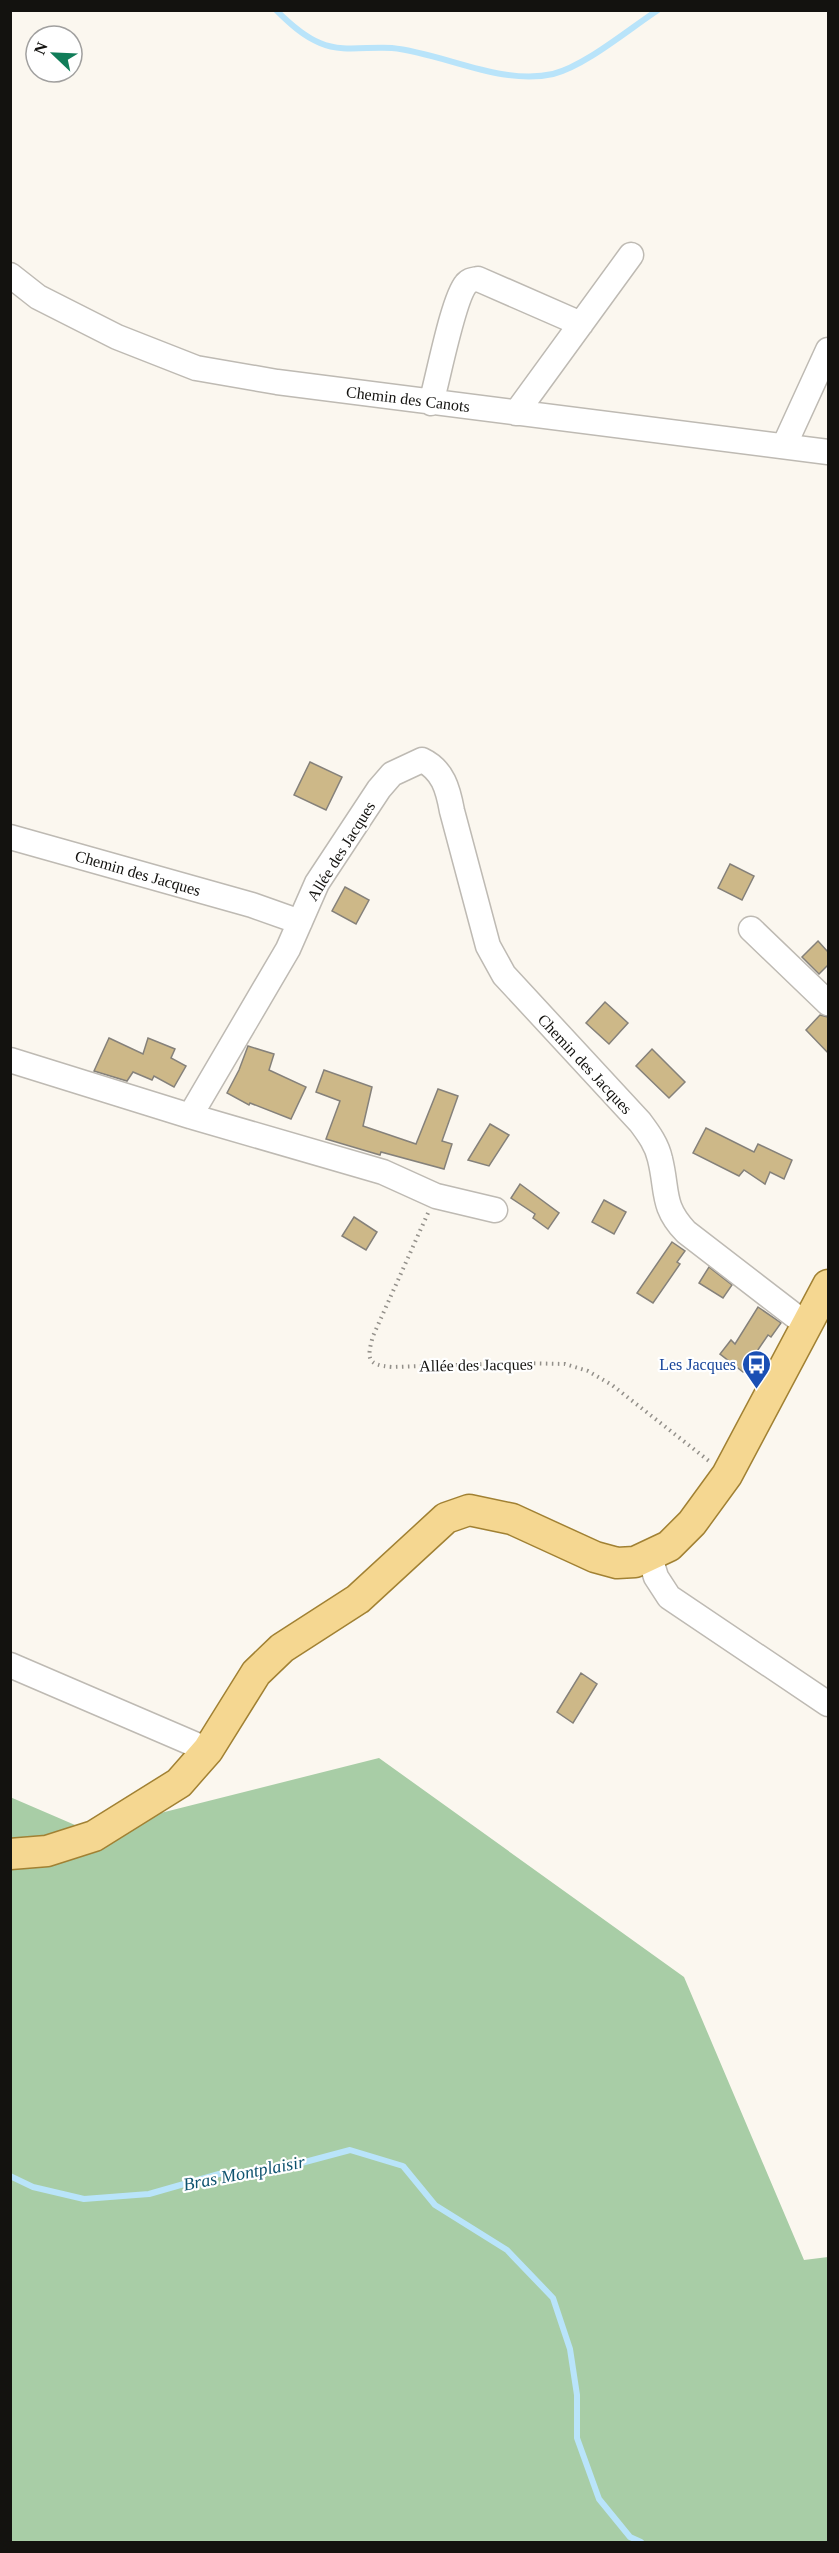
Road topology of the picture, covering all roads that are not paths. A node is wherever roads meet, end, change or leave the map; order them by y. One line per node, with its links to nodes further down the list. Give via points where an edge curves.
1 (631, 255): 3 (street)
2 (10, 275): 5 (street, Chemin des Canots, via 38,297 107,332 196,368)
3 (581, 324): 5 (street, via 478,279 470,280 455,311); 6 (street)
4 (828, 350): 7 (street)
5 (431, 403): 6 (street, Chemin des Canots)
6 (516, 413): 7 (street, Chemin des Canots)
7 (784, 446): 8 (street, Chemin des Canots)
8 (828, 452)
9 (422, 760): 11 (street, Allée des Jacques, via 392,774 379,789 317,883); 18 (street, Chemin des Jacques, via 443,778 448,791 488,946 504,975 653,1139 673,1219)
10 (10, 837): 11 (street, Chemin des Jacques)
11 (300, 922): 15 (street, Allée des Jacques, via 288,950)
12 (751, 929): 13 (street)
13 (828, 1003)
14 (10, 1060): 15 (street)
15 (190, 1116): 16 (street, via 383,1172 436,1196)
16 (495, 1210)
17 (828, 1285): 18 (main road)
18 (808, 1326): 19 (main road, via 727,1475 692,1523 669,1546)
19 (650, 1557): 21 (street, via 656,1578 669,1597); 22 (main road, via 617,1563 512,1519 469,1510 446,1518 358,1599 282,1648 256,1673)
20 (10, 1665): 22 (street)
21 (828, 1704)
22 (208, 1750): 23 (main road, via 179,1783 94,1836 47,1851)
23 (10, 1854)

